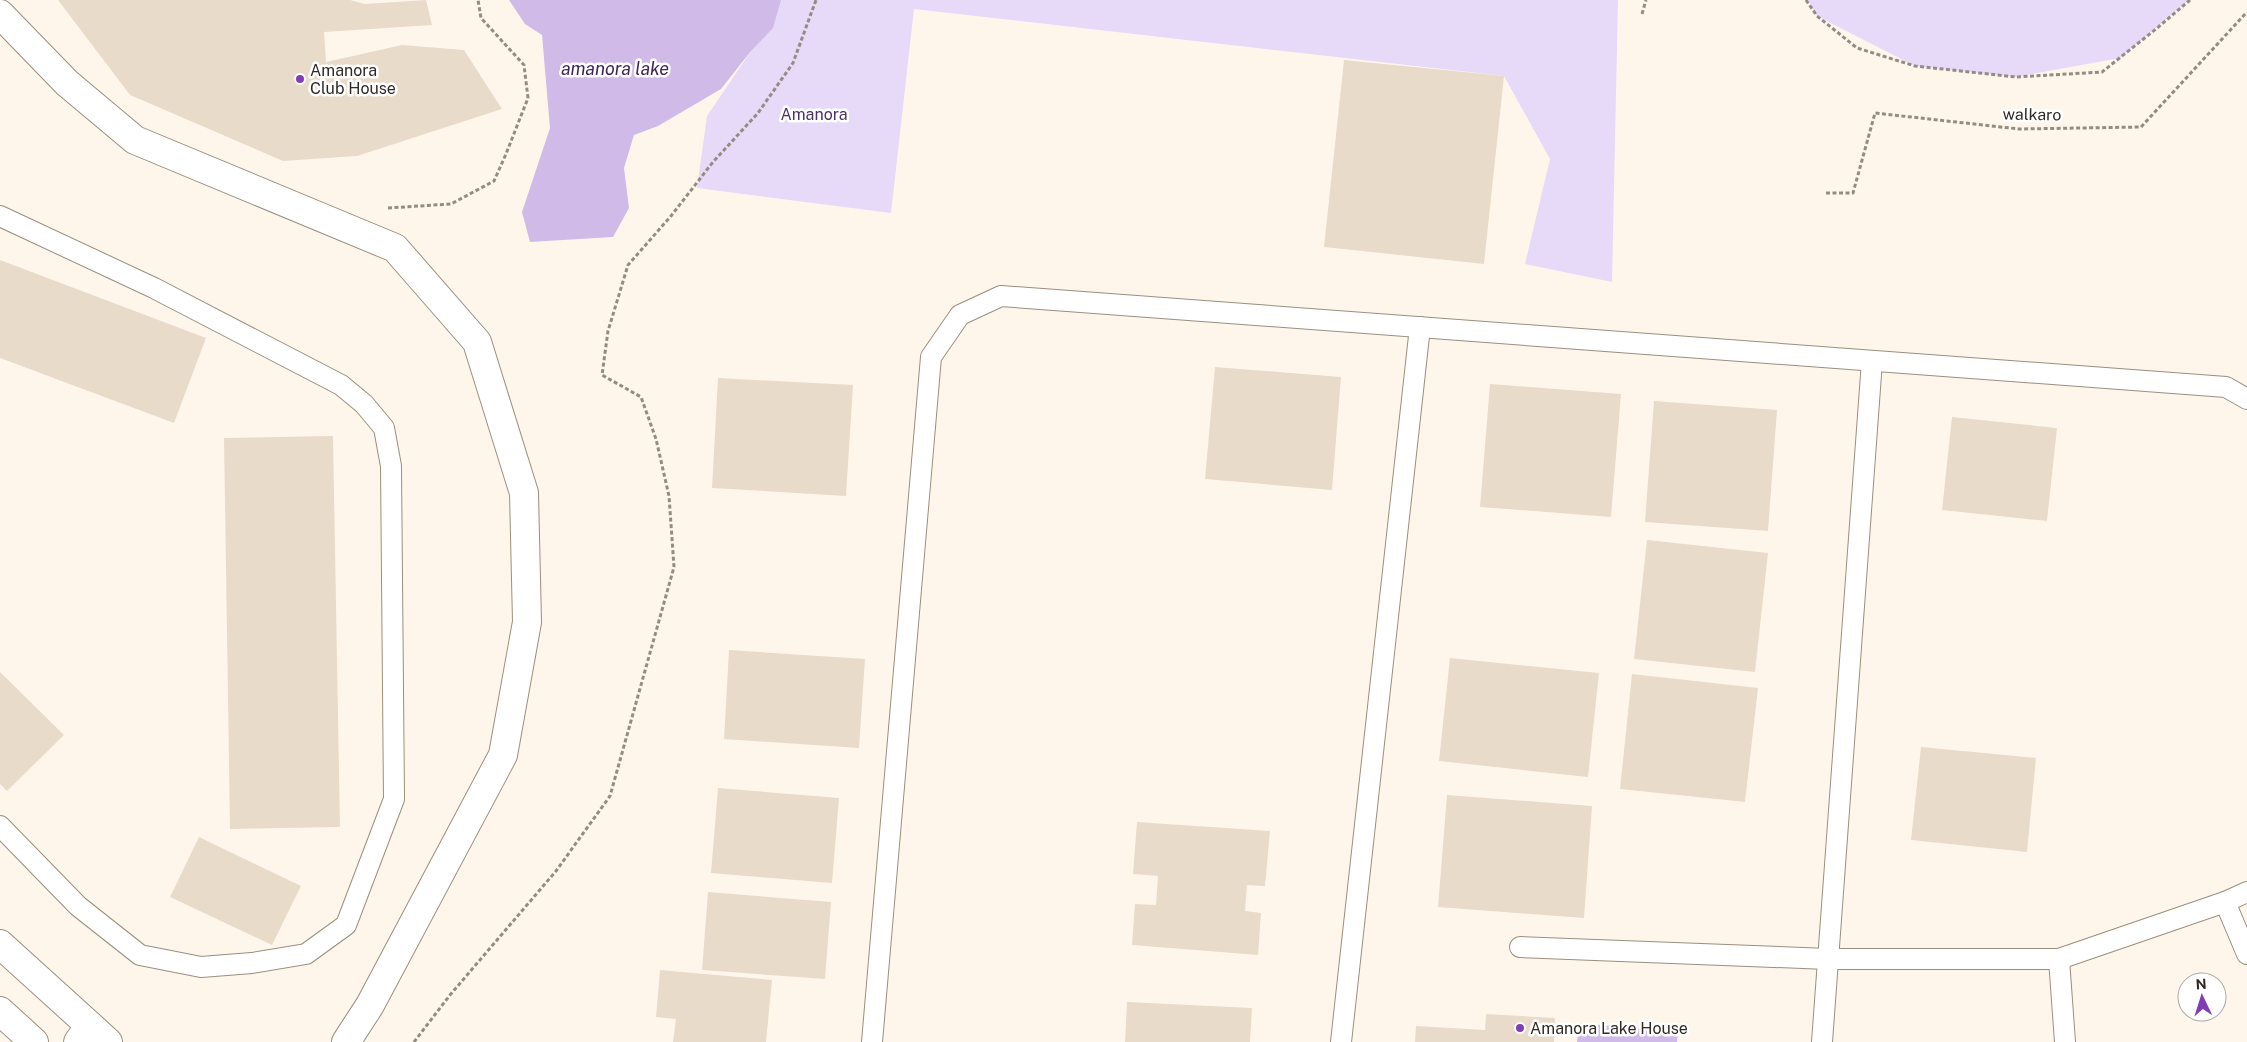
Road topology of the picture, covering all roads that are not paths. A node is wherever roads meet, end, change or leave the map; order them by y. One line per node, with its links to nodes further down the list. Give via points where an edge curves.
1 (0, 14): 17 (street, via 67,84 135,140 395,248 477,342 524,493 527,622 503,755 370,1005)
2 (0, 216): 6 (lane, via 154,288 341,385 364,404 384,428 391,466 394,799 346,925 306,954 201,967 140,955 78,906)
3 (1420, 327): 4 (lane); 18 (lane, via 1001,296 960,315 931,357); 19 (lane)
4 (1872, 361): 5 (lane, via 2226,387); 12 (lane)
5 (2247, 399)
6 (0, 826)
7 (2247, 892): 8 (lane)
8 (2225, 902): 11 (lane); 13 (lane)
9 (0, 944): 15 (street)
10 (1520, 946): 12 (lane)
11 (2247, 954)
12 (1828, 959): 13 (lane); 20 (lane)
13 (2059, 959): 21 (lane)
14 (0, 1011): 16 (street)
15 (92, 1037)
16 (34, 1042)
17 (346, 1042)
18 (872, 1042)
19 (1340, 1042)
20 (1822, 1042)
21 (2065, 1042)

